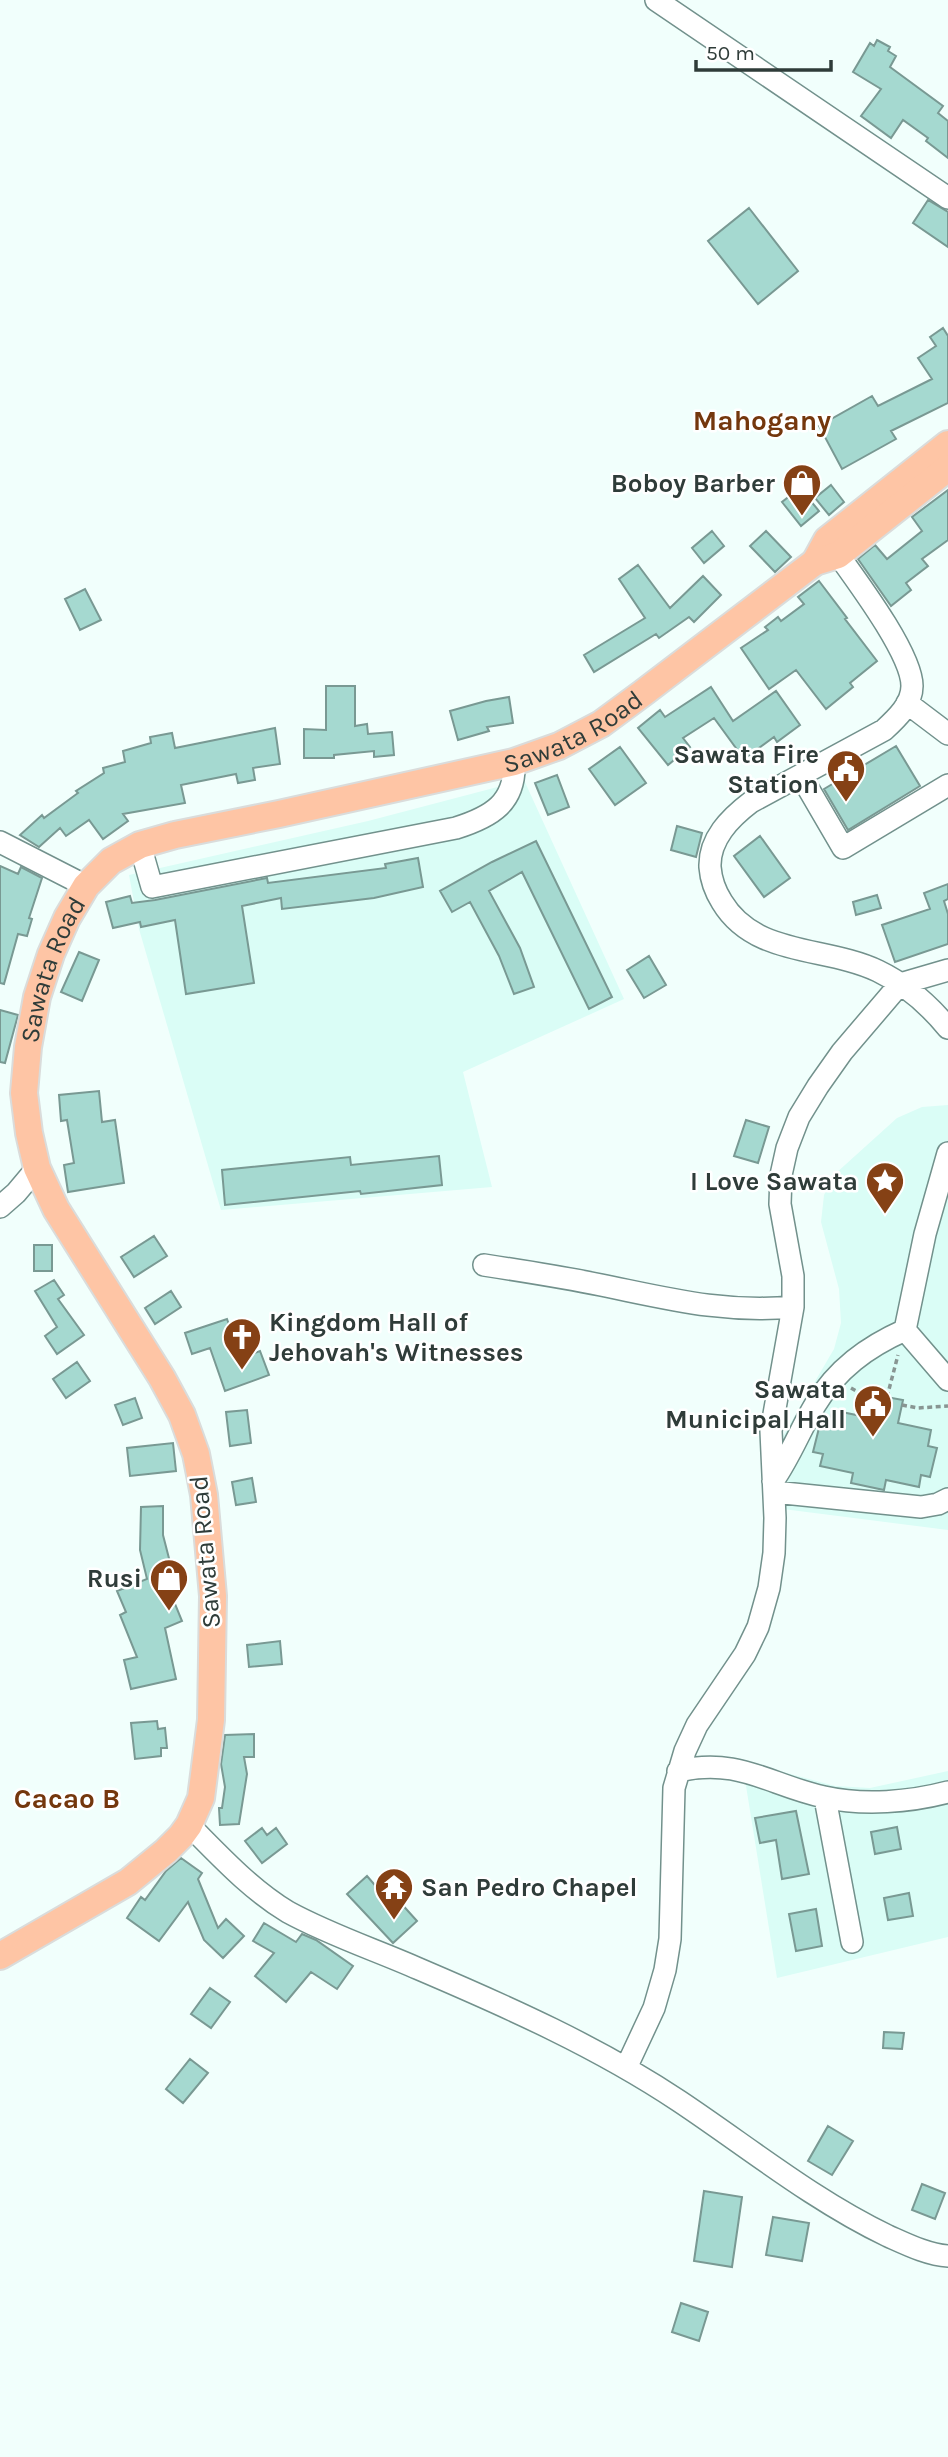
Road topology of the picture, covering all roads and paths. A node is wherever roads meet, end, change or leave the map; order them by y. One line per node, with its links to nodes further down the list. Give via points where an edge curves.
1 (656, 0): 2 (street)
2 (948, 198)
3 (948, 443): 5 (main road, Sawata Road)
4 (948, 468): 5 (main road, Sawata Road)
5 (827, 552): 6 (street, via 908,662 912,688); 8 (main road, Sawata Road, via 601,724 559,747)
6 (907, 703): 7 (street); 9 (street, via 884,730)
7 (948, 734)
8 (514, 762): 12 (main road, Sawata Road); 12 (street, via 510,793 499,807 481,820 456,828 152,887)
9 (801, 776): 10 (street, via 843,848); 15 (street, via 751,802 724,826 710,860 717,894 726,910 759,937 857,962)
10 (948, 785)
11 (0, 842): 13 (street)
12 (140, 845): 13 (main road, Sawata Road, via 111,861)
13 (86, 886): 18 (main road, Sawata Road, via 51,954 28,1047 24,1093)
14 (948, 970): 15 (street)
15 (900, 984): 16 (street); 21 (street, via 824,1078 799,1116 787,1148 780,1204 793,1276)
16 (948, 1027)
17 (948, 1153): 22 (street)
18 (37, 1168): 19 (street); 32 (main road, Sawata Road, via 56,1209 182,1415 195,1454 212,1583 213,1652 211,1720 201,1798)
19 (0, 1207)
20 (484, 1265): 21 (street, via 694,1305)
21 (793, 1307): 27 (street, via 771,1431)
22 (905, 1330): 23 (street); 24 (path); 27 (street, via 859,1354 836,1375)
23 (948, 1380)
24 (887, 1397)
25 (902, 1405): 26 (path)
26 (948, 1406)
27 (773, 1487): 28 (street, via 921,1507); 29 (street, via 774,1553 758,1627 697,1725)
28 (948, 1499)
29 (678, 1771): 31 (street, via 724,1766); 35 (street, via 665,1970 654,2008)
30 (948, 1792): 31 (street, via 900,1800)
31 (825, 1798): 33 (street)
32 (188, 1825): 34 (main road, Sawata Road, via 166,1852 128,1882); 35 (street, via 242,1878 288,1911 473,1992)
33 (852, 1942)
34 (0, 1956)
35 (626, 2068): 36 (street, via 864,2225)
36 (948, 2256)

